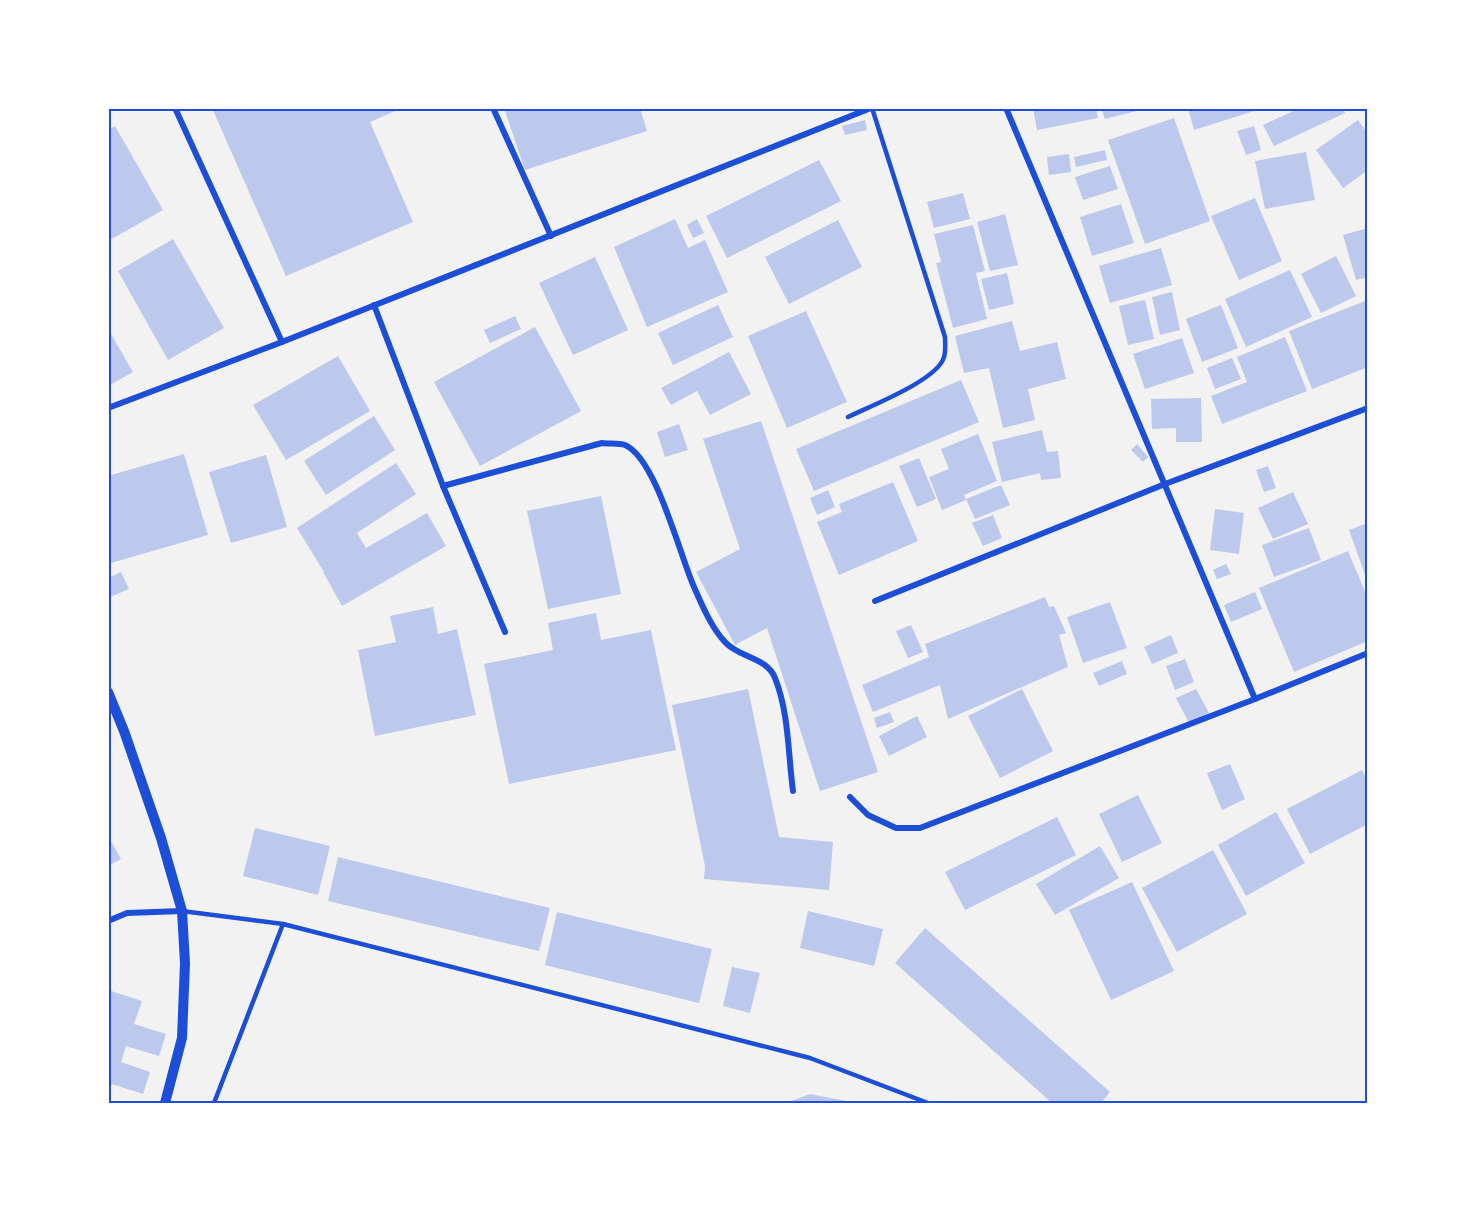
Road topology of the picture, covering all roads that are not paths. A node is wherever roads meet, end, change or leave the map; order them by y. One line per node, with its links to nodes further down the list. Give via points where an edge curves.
1 (175, 108): 7 (street)
2 (493, 108): 5 (street)
3 (872, 108): 5 (street); 10 (lane, via 945,337 944,358 932,373 904,391)
4 (1006, 108): 11 (street)
5 (551, 236): 6 (street)
6 (374, 305): 7 (street); 12 (street)
7 (282, 342): 8 (street)
8 (108, 408)
9 (1368, 408): 11 (street)
10 (848, 417)
11 (1165, 484): 13 (street); 17 (street)
12 (443, 486): 14 (street); 18 (street, via 602,443 625,445 653,478 693,586 713,626 725,643 739,654 764,664 774,676 783,701)
13 (875, 601)
14 (505, 632)
15 (1368, 653): 17 (street)
16 (108, 692): 20 (street, via 158,827)
17 (1255, 699): 19 (street, via 920,828 896,828 868,815)
18 (793, 791)
19 (850, 797)
20 (182, 910): 21 (street, via 127,913); 22 (lane); 23 (street, via 182,1038)
21 (108, 921)
22 (283, 924): 24 (lane); 25 (lane, via 810,1058)
23 (165, 1103)
24 (214, 1103)
25 (928, 1103)

